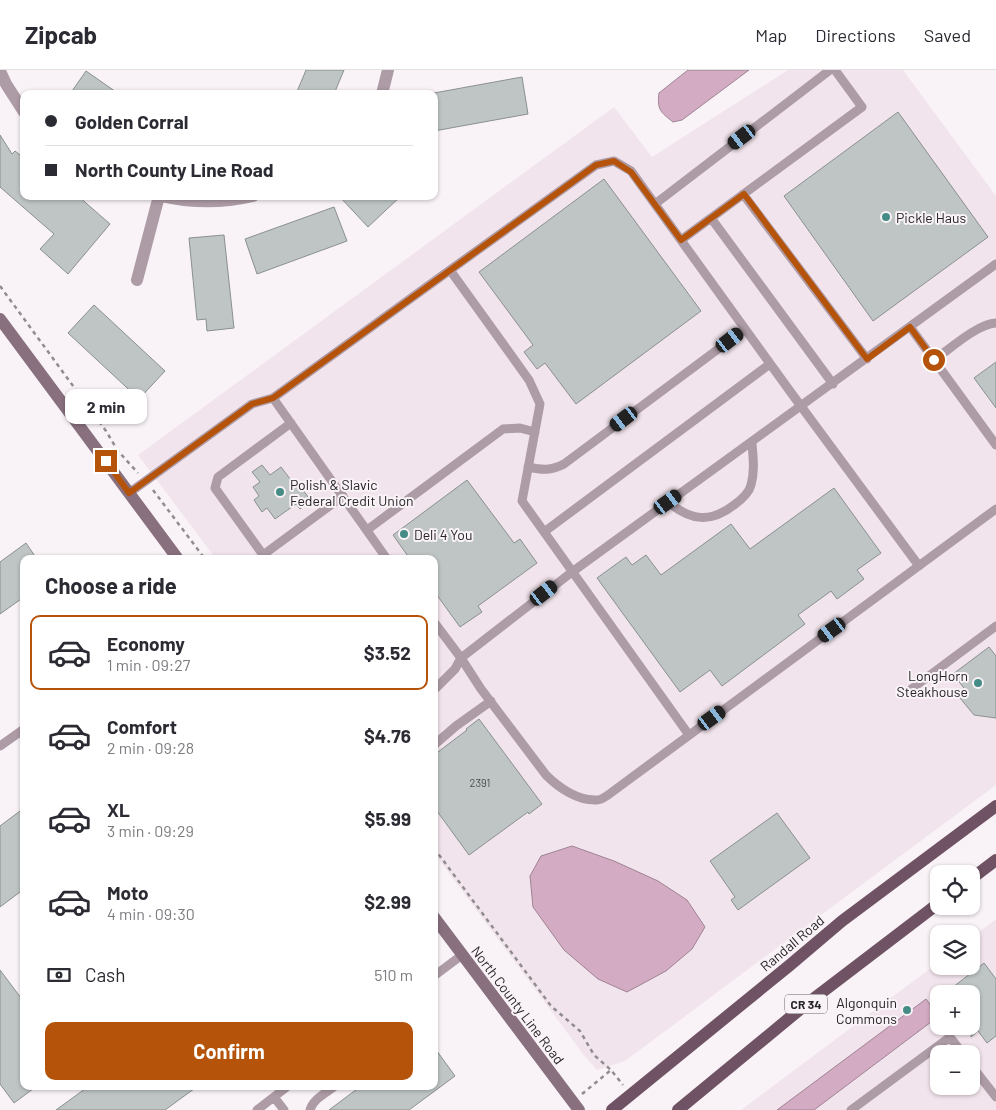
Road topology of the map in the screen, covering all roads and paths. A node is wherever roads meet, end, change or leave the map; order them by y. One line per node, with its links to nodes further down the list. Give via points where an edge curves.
1 (388, 70): 5 (street)
2 (830, 70): 11 (lane)
3 (835, 70): 7 (lane, via 862,107)
4 (0, 71): 6 (street)
5 (383, 90)
6 (20, 106)
7 (744, 194): 12 (lane); 22 (lane)
8 (159, 200): 16 (street)
9 (179, 200): 10 (street)
10 (228, 200)
11 (655, 204): 13 (lane); 15 (lane, via 631,172 614,161 596,165)
12 (711, 218): 13 (lane); 25 (lane)
13 (681, 240): 21 (lane)
14 (996, 264): 20 (lane)
15 (450, 270): 26 (lane); 29 (lane, via 529,380 540,404)
16 (137, 280)
17 (0, 286): 33 (path, via 118,451)
18 (0, 320): 34 (street)
19 (996, 323): 23 (lane, via 981,327)
20 (910, 327): 22 (lane); 23 (lane)
21 (745, 329): 24 (lane); 32 (lane, via 564,464 542,470)
22 (867, 359): 25 (lane)
23 (934, 360): 31 (lane)
24 (770, 364): 27 (lane); 39 (lane)
25 (833, 384): 27 (lane)
26 (273, 398): 28 (lane); 33 (lane, via 252,404)
27 (801, 407): 30 (lane); 45 (lane)
28 (291, 423): 35 (lane); 42 (lane, via 218,477 216,483 215,488)
29 (535, 432): 32 (lane); 38 (lane, via 520,428 503,429)
30 (752, 443): 36 (lane); 36 (lane, via 754,461 750,487 728,510 703,518 682,513)
31 (996, 445)
32 (528, 466): 39 (lane, via 522,501)
33 (145, 481): 34 (lane); 41 (path)
34 (129, 493): 40 (street)
35 (343, 496): 38 (lane); 43 (lane)
36 (668, 502): 46 (lane)
37 (996, 509): 45 (lane)
38 (367, 530): 44 (lane)
39 (544, 532): 46 (lane)
40 (175, 555)
41 (202, 555)
42 (263, 555)
43 (267, 555)
44 (384, 555)
45 (919, 566): 54 (lane)
46 (572, 572): 49 (lane); 54 (lane)
47 (996, 626): 51 (lane)
48 (438, 627): 49 (lane)
49 (461, 658): 50 (lane); 52 (lane)
50 (438, 686)
51 (910, 690)
52 (491, 701): 54 (lane, via 546,775 559,787 581,798 599,800 608,795); 55 (lane)
53 (20, 732): 56 (lane)
54 (689, 735)
55 (438, 742)
56 (0, 746)
57 (996, 806): 72 (main road, Randall Road / CR 34, via 842,920)
58 (438, 853): 68 (path, via 551,1006 580,1031 594,1055)
59 (996, 860): 60 (main road)
60 (980, 872)
61 (930, 910): 80 (main road, CR 34, via 804,1006)
62 (438, 922): 63 (street, North County Line Road)
63 (462, 955): 64 (lane); 75 (street, North County Line Road)
64 (438, 973)
65 (939, 1045): 66 (lane, via 950,1037)
66 (956, 1045)
67 (930, 1052): 81 (lane)
68 (611, 1070): 72 (path); 75 (path)
69 (980, 1077): 74 (lane)
70 (283, 1090): 73 (lane)
71 (329, 1090): 78 (lane, via 317,1099)
72 (631, 1096): 79 (main road, Randall Road / CR 34)
73 (274, 1097): 76 (lane); 77 (lane)
74 (996, 1097)
75 (576, 1106)
76 (257, 1110)
77 (284, 1110)
78 (310, 1110)
79 (612, 1110)
80 (678, 1110)
81 (851, 1110)

